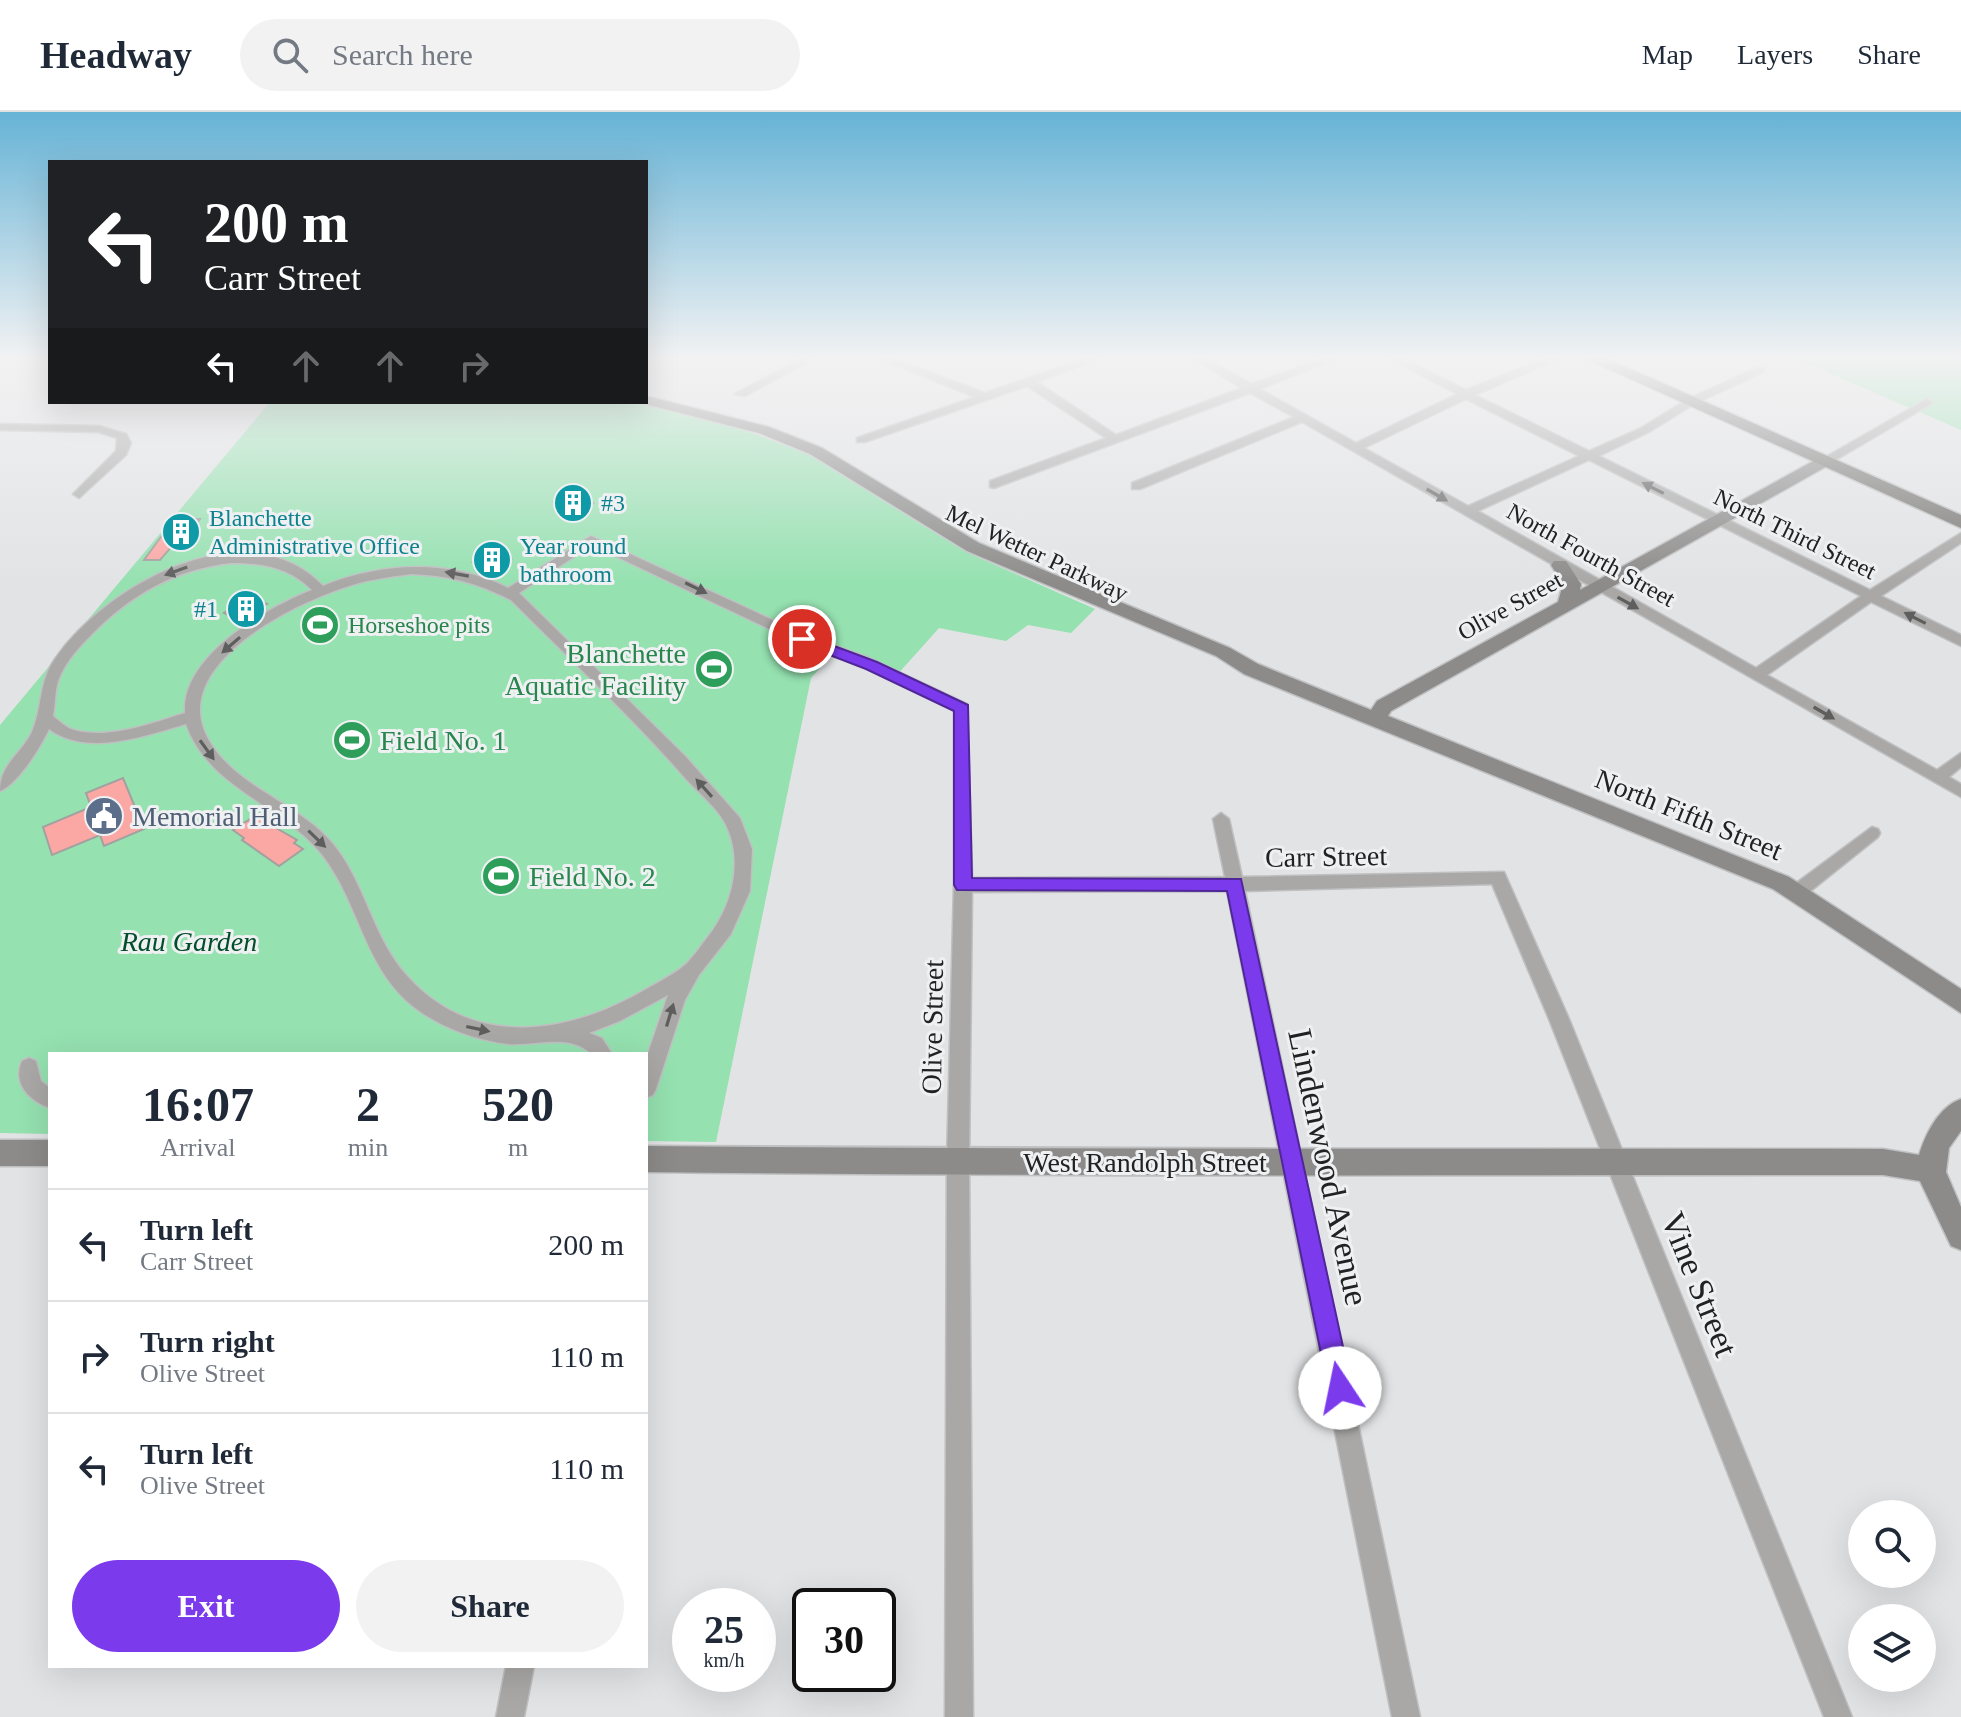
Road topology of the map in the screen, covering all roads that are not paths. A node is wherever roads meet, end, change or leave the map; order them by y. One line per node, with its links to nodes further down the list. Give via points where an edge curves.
1 (115, 434): 21 (street, via 125,443 122,452)
2 (754, 434): 26 (main road, Mel Wetter Parkway, via 809,455 875,493 923,529)
3 (774, 434): 26 (main road, Mel Wetter Parkway, via 883,489)
4 (879, 434): 15 (street)
5 (1107, 434): 14 (street)
6 (1129, 434): 14 (street)
7 (1263, 434): 20 (street)
8 (1330, 434): 16 (street, North Fourth Street)
9 (1384, 434): 16 (street)
10 (1545, 434): 17 (street, North Third Street)
11 (1637, 434): 17 (street)
12 (1763, 434): 18 (main road)
13 (1872, 434): 18 (street, Olive Street)
14 (1115, 439): 19 (street)
15 (861, 440)
16 (1354, 448): 22 (street, North Fourth Street, one-way to 22)
17 (1590, 457): 22 (street); 23 (street, North Third Street, one-way to 17)
18 (1823, 462): 23 (main road, Olive Street); 24 (main road)
19 (994, 484)
20 (1136, 486)
21 (79, 494)
22 (1466, 512): 27 (street, North Fourth Street)
23 (1716, 520): 28 (main road, Olive Street); 31 (street, North Third Street)
24 (1961, 522)
25 (1961, 537): 31 (street)
26 (981, 555): 37 (main road, Mel Wetter Parkway, via 1219,661)
27 (1560, 565): 28 (street, North Fourth Street); 32 (main road, via 1572,584)
28 (1597, 586): 32 (main road, Olive Street); 34 (street, North Fourth Street, one-way to 34)
29 (319, 590): 30 (street, one-way to 29, via 496,584 443,572 378,575); 35 (street, one-way to 35, via 258,623 224,649 204,674 192,702); 36 (street, one-way to 36, via 296,570 253,559 181,567 150,581 119,601 63,657 50,681)
30 (509, 593): 46 (street, Olive Street, one-way to 46, via 591,540 962,708); 48 (street, one-way to 30, via 725,929 741,891 743,849 734,822 606,685)
31 (1870, 595): 33 (street, North Third Street, one-way to 31); 34 (street)
32 (1566, 605): 37 (main road, Olive Street, via 1384,706)
33 (1961, 641)
34 (1757, 675): 39 (street, North Fourth Street, one-way to 39)
35 (193, 716): 36 (street, via 136,731 81,736 66,733); 50 (street, one-way to 50, via 197,737 211,758 306,828 336,859 384,961 409,992 440,1016 475,1031)
36 (45, 718): 40 (street, via 19,764)
37 (1375, 719): 47 (main road, North Fifth Street)
38 (1961, 759): 39 (street)
39 (1937, 778): 41 (street, North Fourth Street)
40 (0, 785)
41 (1961, 791)
42 (1221, 819): 45 (street, Lindenwood Avenue)
43 (1872, 833): 47 (street)
44 (1498, 877): 45 (street, Carr Street); 61 (street, Vine Street)
45 (1235, 884): 46 (street, Carr Street); 59 (street, Lindenwood Avenue)
46 (963, 885): 60 (street, Olive Street)
47 (1797, 892): 49 (main road, North Fifth Street)
48 (692, 970): 50 (street, via 650,997); 53 (street, one-way to 48, via 676,998)
49 (1961, 1002)
50 (562, 1033): 51 (street, via 595,1044)
51 (601, 1052)
52 (29, 1067): 54 (street, via 31,1086)
53 (648, 1083)
54 (48, 1098)
55 (1961, 1111): 62 (main road, via 1934,1144)
56 (0, 1153): 57 (main road)
57 (48, 1153)
58 (648, 1159): 60 (main road, West Randolph Street)
59 (1294, 1161): 60 (main road, West Randolph Street); 61 (main road, West Randolph Street); 67 (street, Lindenwood Avenue)
60 (958, 1162): 66 (street, Olive Street)
61 (1615, 1163): 62 (main road, West Randolph Street, via 1883,1162); 68 (street, Vine Street)
62 (1931, 1170): 63 (main road)
63 (1961, 1236)
64 (520, 1668): 65 (street)
65 (510, 1717)
66 (959, 1717)
67 (1406, 1717)
68 (1838, 1717)

